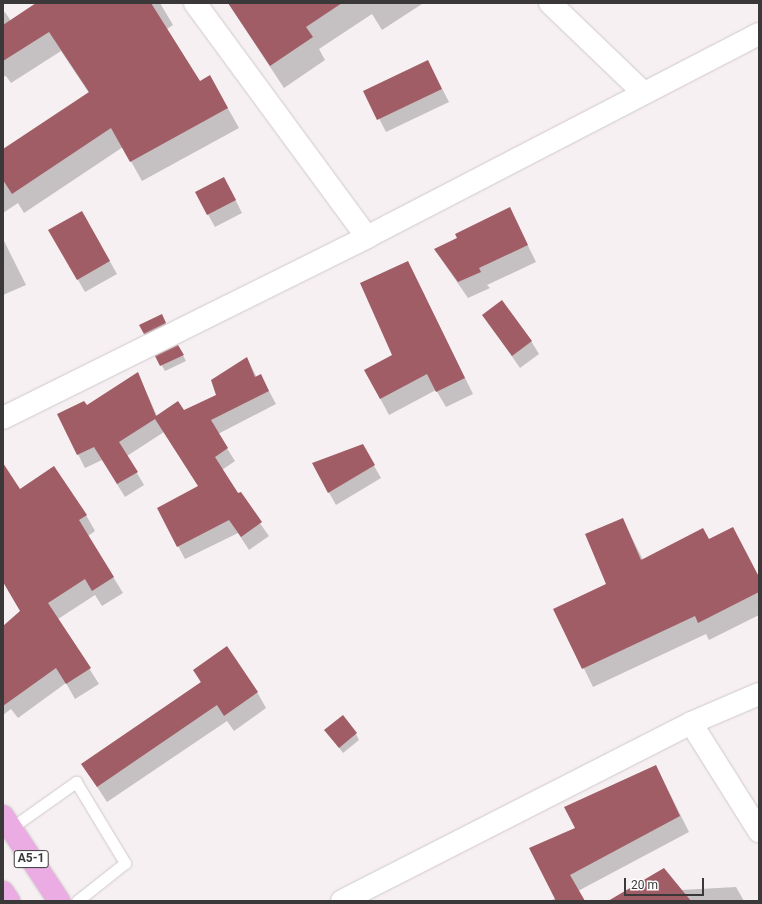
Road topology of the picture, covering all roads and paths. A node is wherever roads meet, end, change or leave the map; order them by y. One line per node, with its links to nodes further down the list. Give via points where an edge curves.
1 (195, 3): 5 (street)
2 (550, 3): 4 (street)
3 (759, 34): 4 (street)
4 (644, 94): 5 (street)
5 (367, 237): 6 (street)
6 (3, 418)
7 (759, 694): 8 (street)
8 (691, 723): 10 (street); 15 (street)
9 (7, 822): 13 (highway, A5-1); 14 (lane, via 76,782 125,863)
10 (759, 831)
11 (3, 892): 12 (highway)
12 (9, 901)
13 (59, 901)
14 (77, 901)
15 (342, 901)

